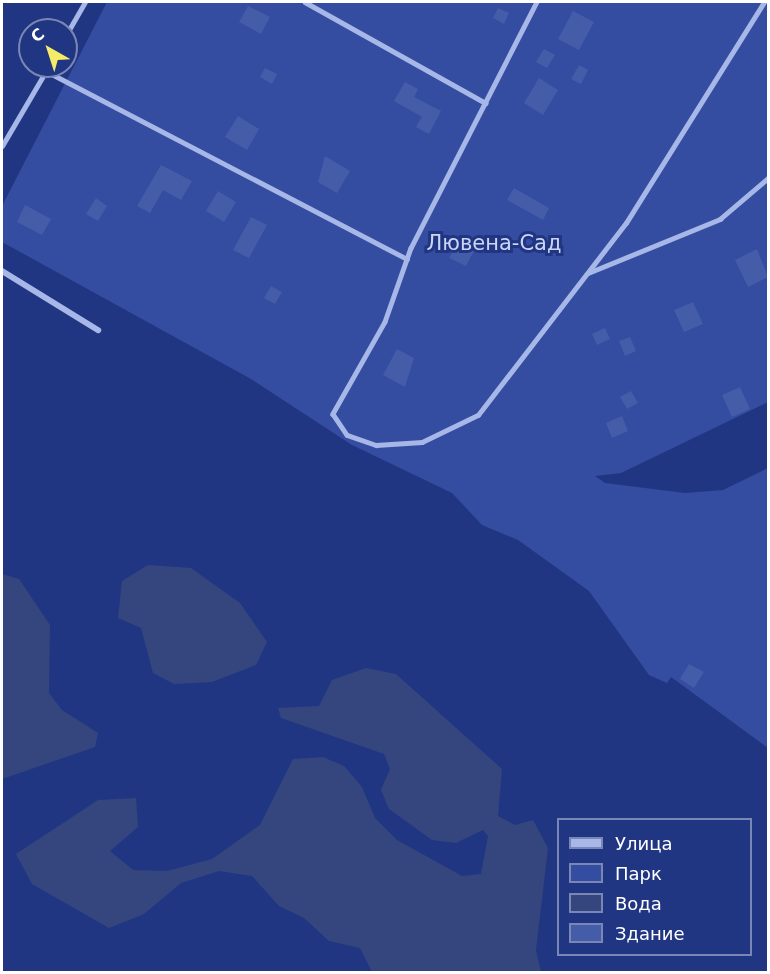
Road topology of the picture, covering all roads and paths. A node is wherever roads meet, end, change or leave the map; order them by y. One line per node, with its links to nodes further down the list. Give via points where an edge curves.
1 (85, 2): 5 (lane)
2 (305, 2): 8 (lane)
3 (537, 2): 8 (lane)
4 (764, 2): 13 (lane, via 626,223)
5 (76, 18)
6 (41, 78): 9 (lane)
7 (66, 78): 11 (lane)
8 (486, 103): 11 (lane)
9 (2, 147)
10 (768, 178): 13 (lane, via 720,219)
11 (407, 259): 13 (lane, via 385,322 333,414 346,435 376,445 422,442 478,415)
12 (2, 271): 14 (street)
13 (588, 273)
14 (98, 330)

